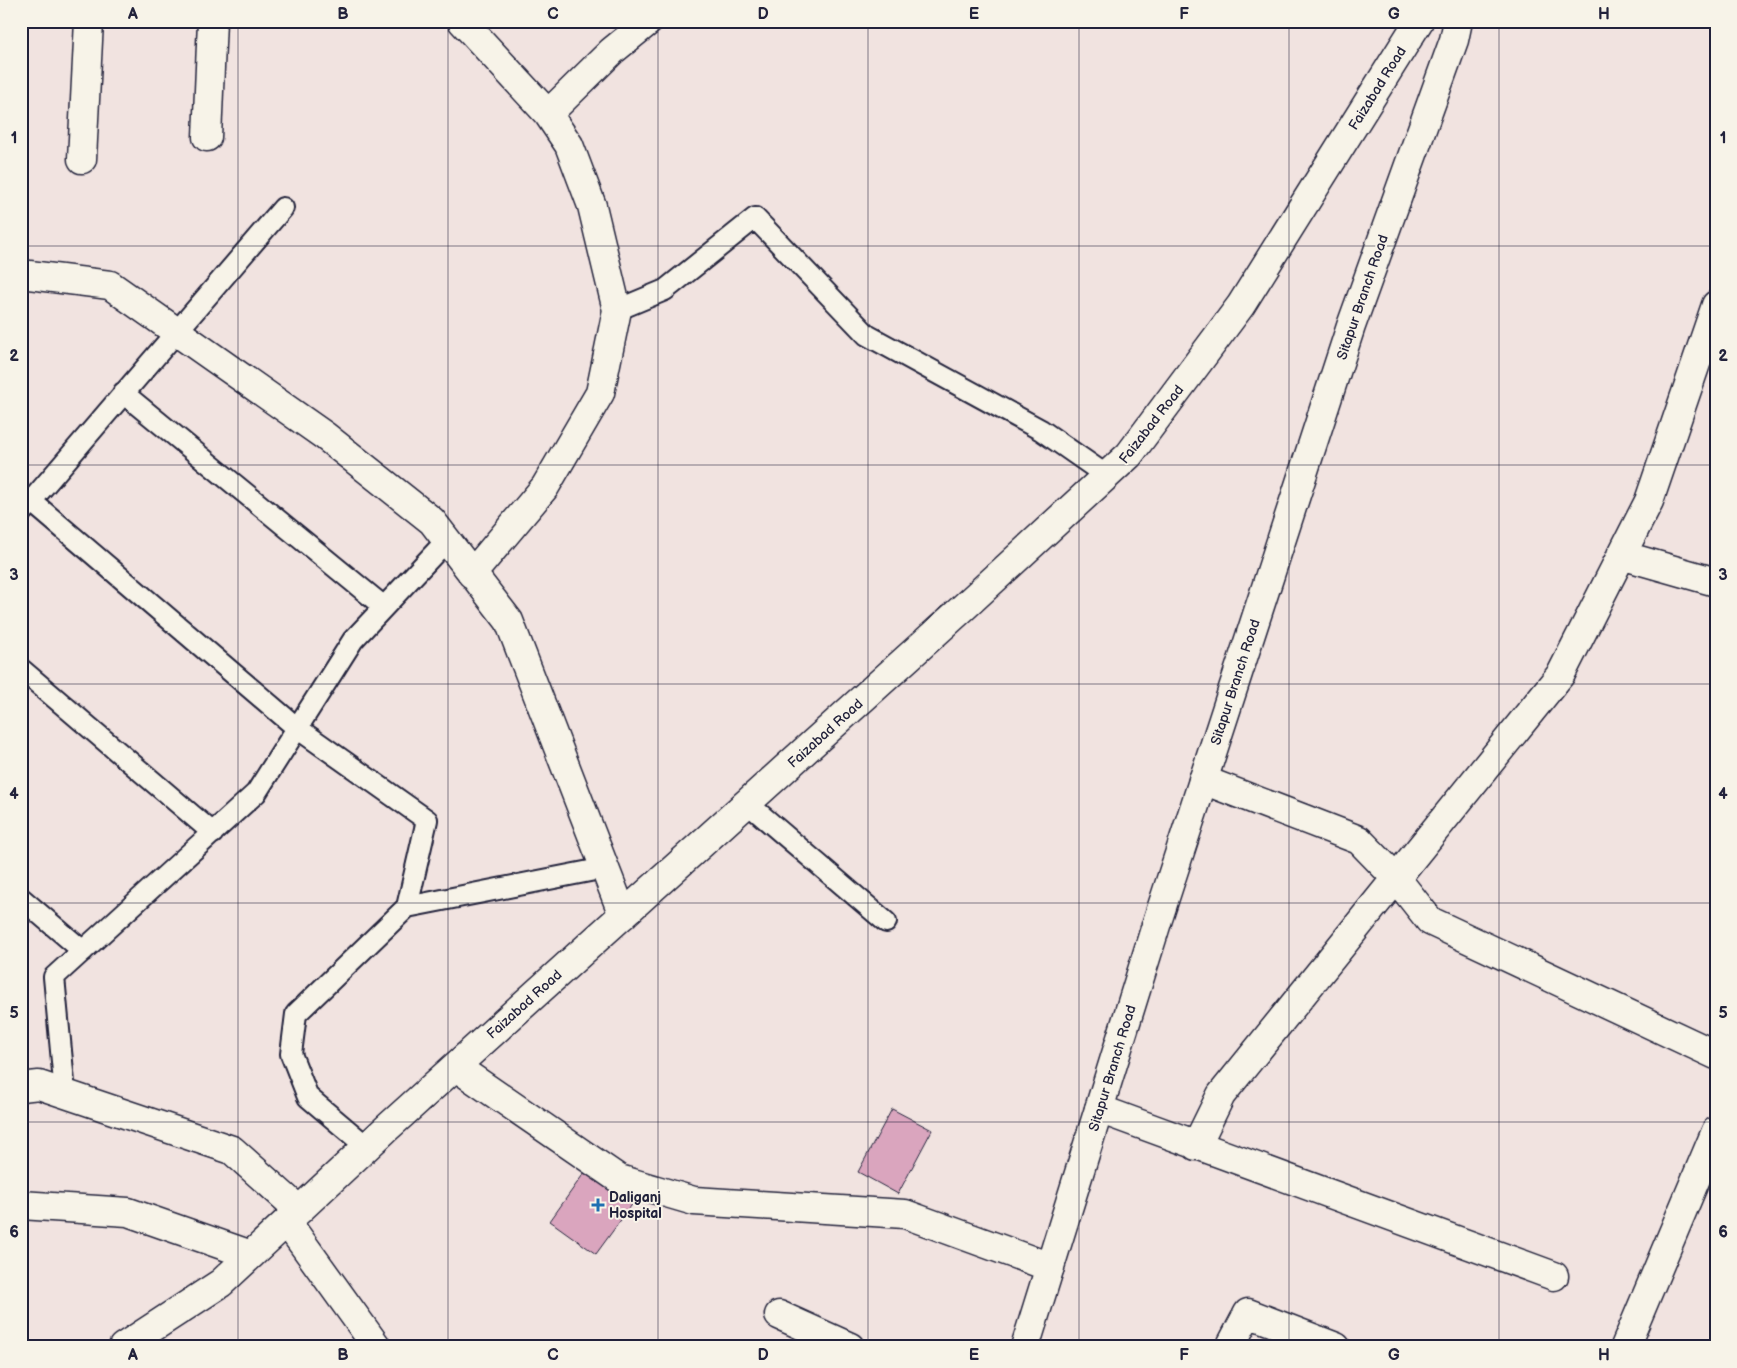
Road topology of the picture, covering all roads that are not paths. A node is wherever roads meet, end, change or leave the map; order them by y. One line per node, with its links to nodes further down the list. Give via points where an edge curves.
1 (89, 21): 9 (street)
2 (212, 21): 8 (street)
3 (462, 21): 7 (street)
4 (649, 21): 7 (street, via 612,51)
5 (1419, 21): 16 (street, Faizabad Road, via 1241,305 1130,455)
6 (1458, 21): 25 (street, Sitapur Branch Road, via 1454,40 1351,326)
7 (548, 114): 13 (street, via 569,145 592,206)
8 (208, 137)
9 (82, 159)
10 (283, 208): 14 (lane)
11 (21, 274): 14 (street, via 110,284)
12 (1716, 305): 19 (street, via 1649,501)
13 (617, 310): 16 (lane, via 665,290 755,218 867,335 1041,430); 20 (street, via 600,393 545,487)
14 (176, 331): 15 (lane); 18 (street, via 325,436 432,521)
15 (123, 393): 17 (lane); 22 (lane)
16 (1107, 476): 26 (street, Faizabad Road)
17 (26, 507): 24 (lane)
18 (447, 540): 20 (street); 22 (lane)
19 (1622, 555): 21 (street); 29 (street, via 1561,674)
20 (472, 574): 28 (street, via 509,621)
21 (1716, 582)
22 (384, 607): 24 (lane, via 352,640)
23 (21, 669): 27 (lane)
24 (297, 728): 27 (lane, via 256,793); 31 (lane, via 427,820)
25 (1203, 780): 29 (street, via 1359,840); 39 (street, Sitapur Branch Road)
26 (748, 803): 32 (street, Faizabad Road); 33 (lane)
27 (213, 833): 34 (lane)
28 (605, 868): 31 (lane); 32 (street)
29 (1396, 878): 35 (street, via 1430,921); 41 (street, via 1221,1095)
30 (21, 898): 34 (lane)
31 (407, 906): 42 (lane, via 296,1014 291,1054 308,1097)
32 (623, 915): 36 (street, Faizabad Road)
33 (886, 922)
34 (83, 951): 38 (lane, via 54,977)
35 (1716, 1055)
36 (456, 1067): 42 (street, Faizabad Road); 46 (street, via 619,1179 694,1201 905,1214)
37 (21, 1088): 38 (street, via 39,1085)
38 (65, 1093): 44 (street, via 232,1150)
39 (1099, 1109): 41 (street); 46 (street, Sitapur Branch Road)
40 (1716, 1131): 55 (street)
41 (1196, 1146): 47 (street)
42 (367, 1147): 44 (street, Faizabad Road)
43 (21, 1205): 45 (street, via 128,1212)
44 (293, 1216): 45 (street, Faizabad Road); 50 (street)
45 (251, 1255): 49 (street, Faizabad Road, via 220,1283)
46 (1050, 1267): 52 (street, Sitapur Branch Road)
47 (1554, 1276)
48 (779, 1315): 51 (street)
49 (123, 1347)
50 (377, 1347)
51 (850, 1347)
52 (1025, 1347)
53 (1230, 1347): 54 (street, via 1248,1313)
54 (1336, 1347)
55 (1625, 1347)

